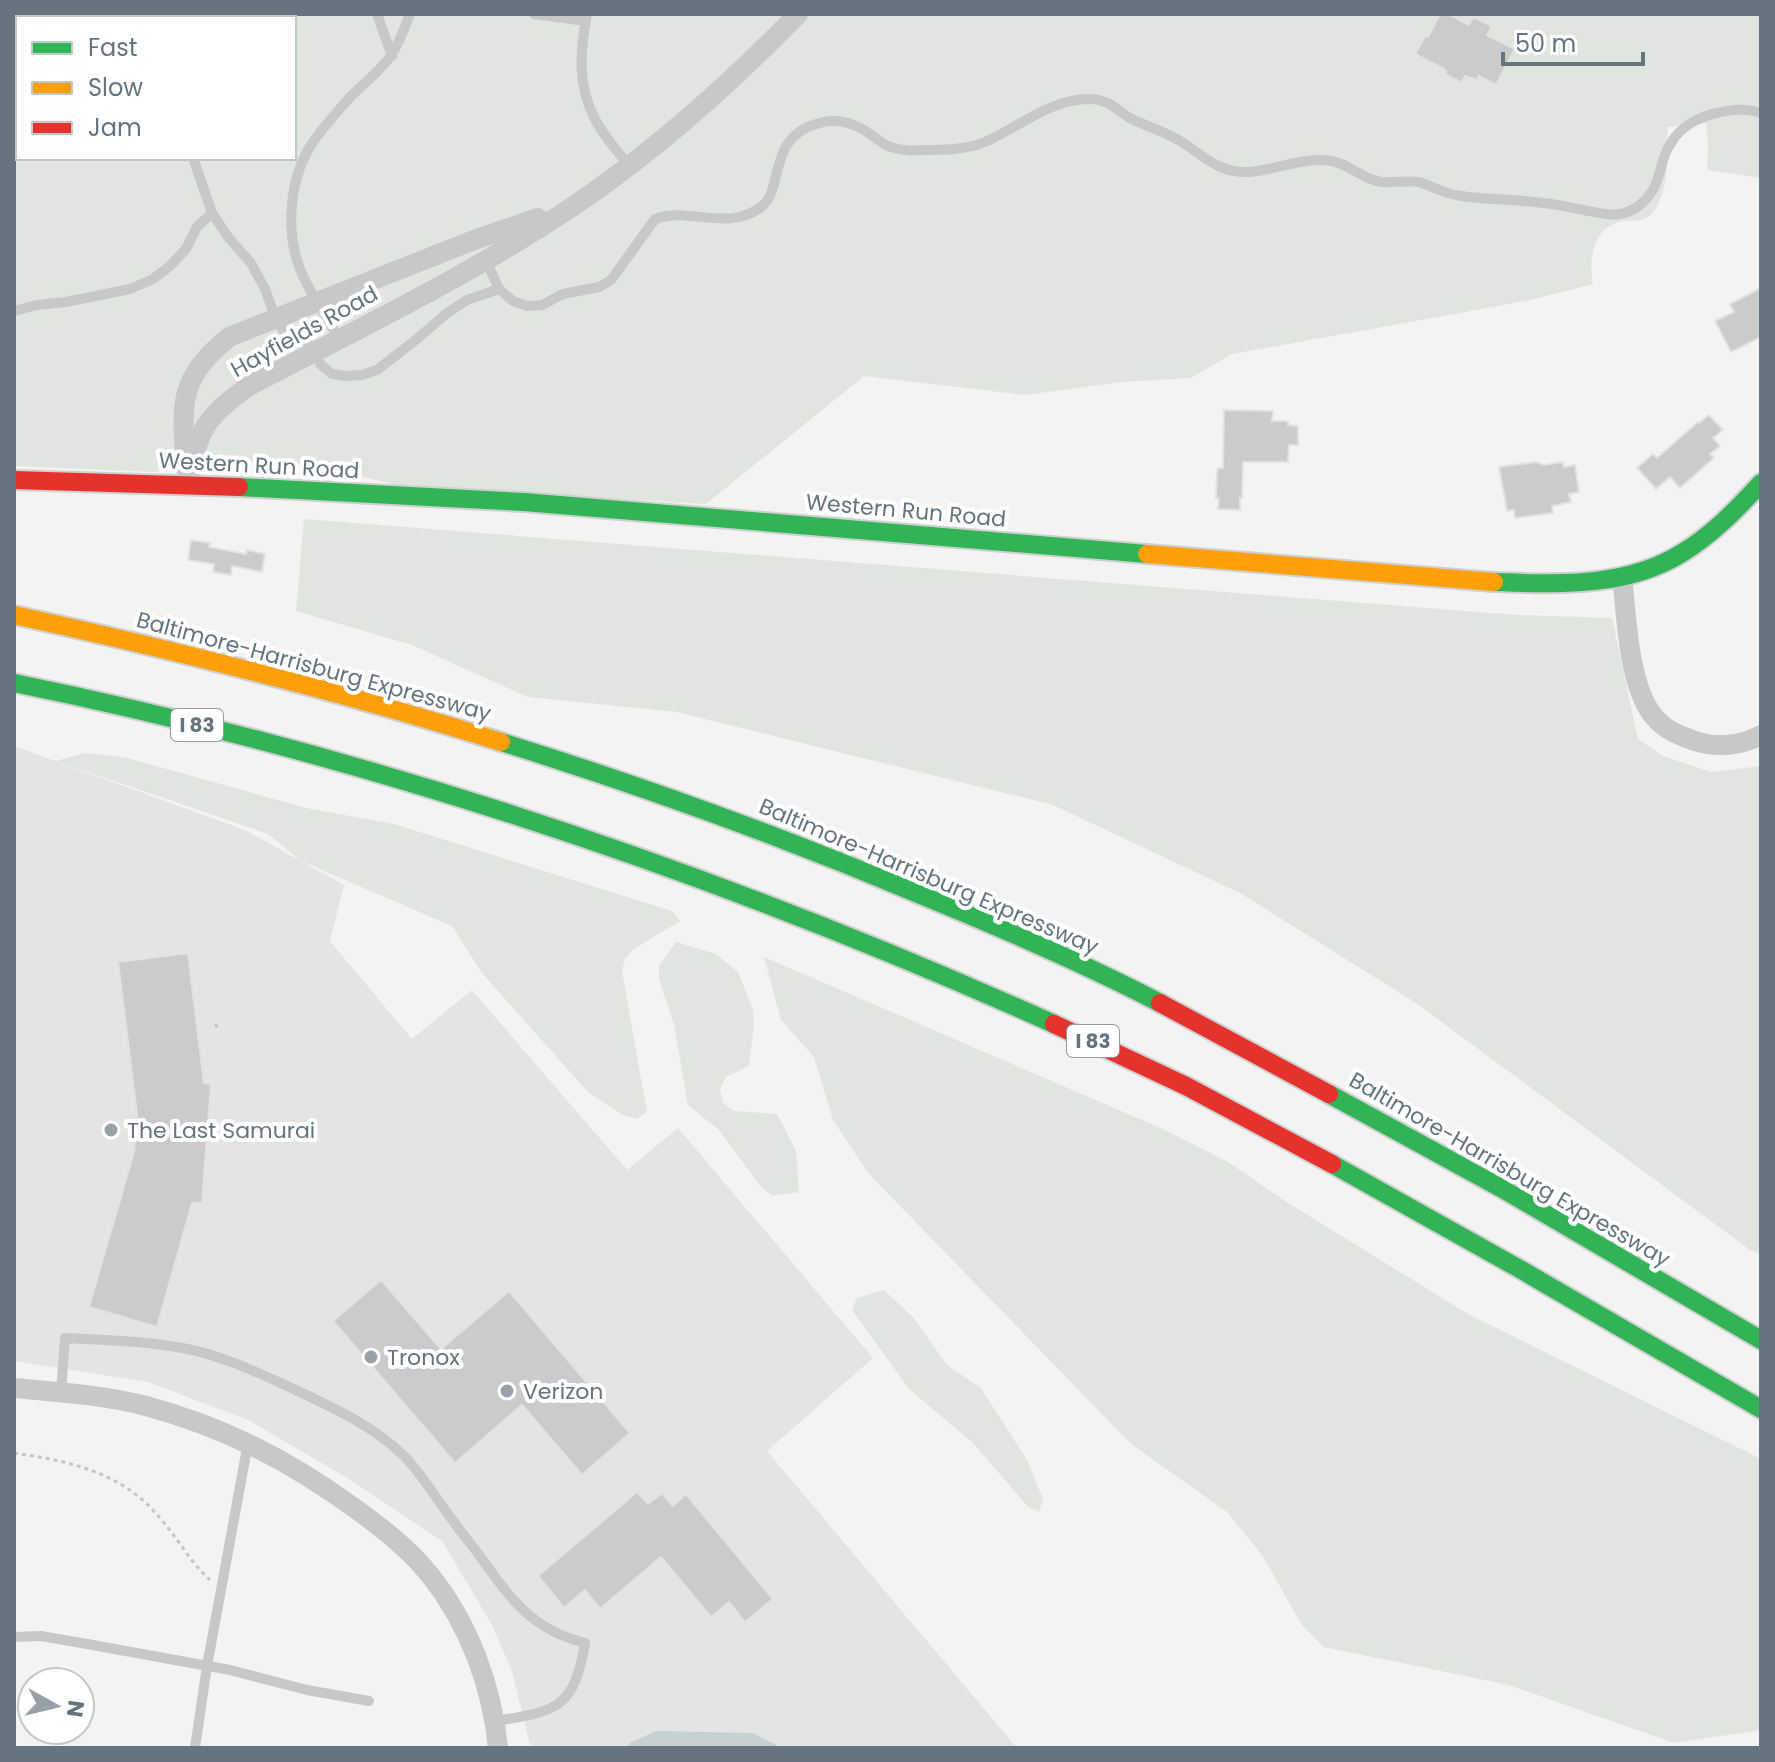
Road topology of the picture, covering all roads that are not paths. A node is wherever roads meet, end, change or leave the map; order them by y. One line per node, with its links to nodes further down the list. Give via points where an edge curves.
1 (377, 14): 6 (lane)
2 (410, 14): 6 (lane)
3 (534, 14): 5 (lane)
4 (798, 14): 9 (street, Hayfields Road)
5 (587, 18): 9 (lane, via 581,50 585,97 596,122)
6 (392, 56): 14 (lane, via 322,131 298,176 292,203 294,251)
7 (1761, 113): 13 (lane, via 1732,109 1685,127 1672,140 1646,198 1633,211 1614,215 1460,196 1421,182 1379,181 1343,163 1322,160 1244,173 1223,169 1110,103 1091,99 1045,110 982,144 934,150 888,147 850,123 833,120 797,132 781,156 766,204 755,211 734,219 655,219 611,280 542,305 513,301)
8 (194, 160): 11 (lane)
9 (629, 166): 10 (street, Hayfields Road)
10 (573, 207): 12 (street, Hayfields Road); 14 (street, Hayfields Road)
11 (212, 213): 15 (lane, via 186,249 153,279 130,289); 16 (lane, via 251,263)
12 (486, 260): 13 (lane); 17 (street, Hayfields Road)
13 (499, 289): 18 (lane, via 447,313 377,370 332,374)
14 (318, 302): 16 (street, Hayfields Road); 17 (lane)
15 (14, 311)
16 (276, 319): 18 (lane); 21 (street, Hayfields Road, via 229,337 194,372 183,421)
17 (339, 339): 18 (street, Hayfields Road)
18 (314, 352): 21 (street, Hayfields Road, via 249,386 216,414 201,434)
19 (14, 480): 21 (main road, Western Run Road)
20 (1761, 483): 22 (main road, Western Run Road, via 1678,558)
21 (187, 484): 22 (main road, Western Run Road, via 524,502 1453,579 1520,583)
22 (1622, 578): 25 (street, via 1634,674 1657,720 1705,744 1728,745)
23 (14, 615): 26 (main road, Baltimore-Harrisburg Expressway, via 165,648 480,735 723,817 985,921 1215,1031 1466,1168)
24 (14, 683): 29 (main road, I 83, via 278,745 458,797 696,877 956,980 1248,1118)
25 (1761, 735)
26 (1761, 1340)
27 (14, 1388): 28 (street)
28 (61, 1393): 30 (street, via 144,1406); 34 (lane, via 65,1338 132,1341 193,1350 247,1367 371,1429 425,1479 513,1601 543,1626 585,1643 579,1677 562,1701 548,1710)
29 (1761, 1409)
30 (248, 1443): 32 (lane); 34 (street, via 312,1477 408,1549 463,1628)
31 (14, 1637): 32 (lane, via 41,1636)
32 (207, 1666): 33 (lane); 35 (lane)
33 (369, 1701)
34 (496, 1721): 36 (street)
35 (195, 1748)
36 (498, 1748)

